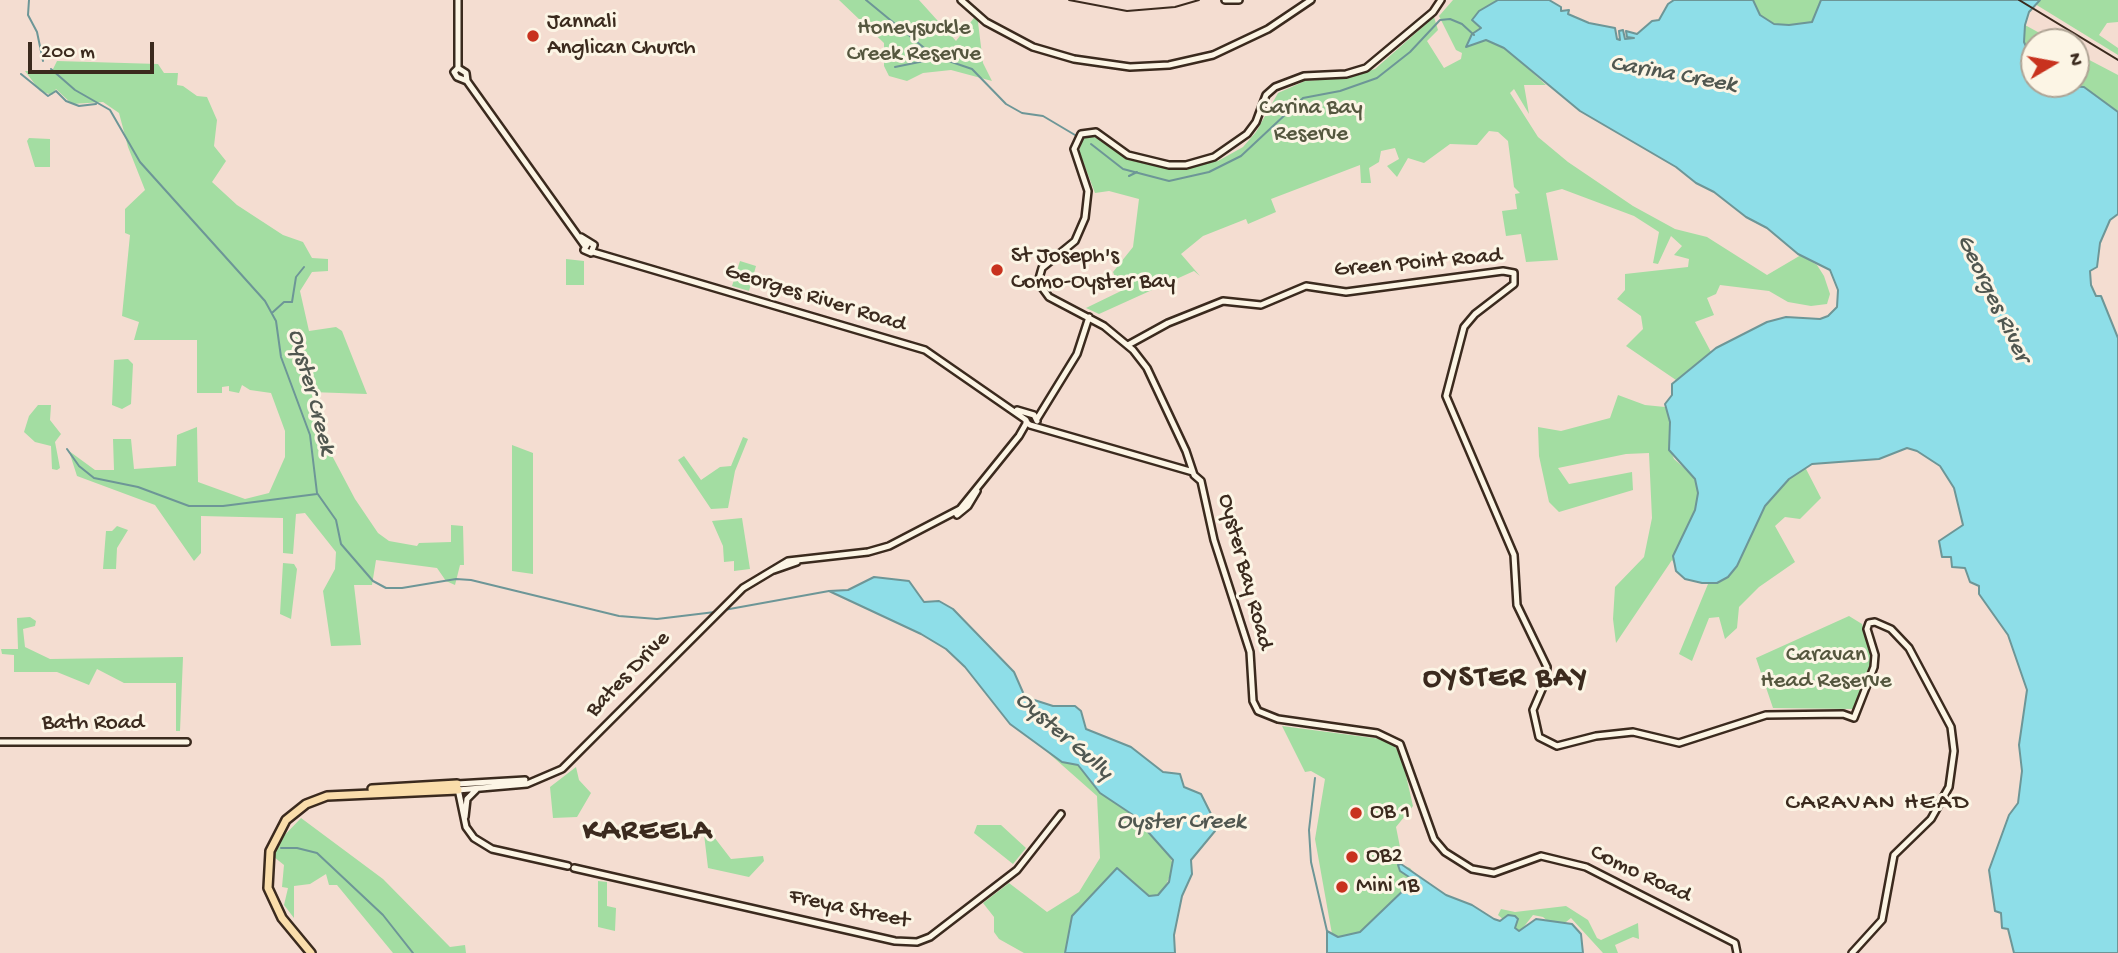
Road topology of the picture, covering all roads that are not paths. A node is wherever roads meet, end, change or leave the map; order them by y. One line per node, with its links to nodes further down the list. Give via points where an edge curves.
1 (458, 0): 9 (street, Georges River Road, via 458,68 454,72 467,81 586,244 587,253 594,250 925,350)
2 (961, 0): 5 (street, via 986,22 1033,47 1130,67 1169,65 1213,55 1268,29)
3 (1225, 0): 4 (street)
4 (1239, 0)
5 (1311, 0)
6 (1441, 0): 7 (street, Oyster Bay Road, via 1378,61 1361,71 1304,76 1275,88 1266,95 1247,134 1214,157 1169,165 1133,157 1100,134 1085,132 1078,137 1074,149 1089,195 1083,226 1070,245 1042,268 1038,282 1049,298)
7 (1090, 317): 8 (street, Oyster Bay Road); 9 (street, Bates Drive, via 1077,354)
8 (1128, 345): 10 (street, Oyster Bay Road, via 1147,368); 23 (street, Green Point Road, via 1223,300 1261,305 1306,286 1346,292 1503,271 1515,275 1514,284 1464,327 1446,397 1514,555 1517,605 1547,667 1534,710 1539,737 1557,746 1633,732 1679,743 1766,715 1843,714 1853,718 1875,663 1869,624 1879,623 1891,629 1915,656 1953,732 1949,787 1938,810 1891,860 1879,924)
9 (1032, 420): 11 (street, Georges River Road); 16 (street, Bates Drive, via 963,506 896,543 874,551 785,563 743,588 574,759)
10 (1186, 451): 11 (street, via 1184,462); 12 (street, Oyster Bay Road)
11 (1177, 466): 12 (street, Georges River Road)
12 (1195, 471): 13 (street, Oyster Bay Road, via 1201,474 1214,540 1250,652 1254,704)
13 (1263, 715): 22 (street, Como Road, via 1377,733 1400,744 1434,839 1472,869 1494,873 1541,856 1586,867 1735,943)
14 (0, 742): 15 (street, Bath Road)
15 (187, 742)
16 (535, 780): 17 (street, Bates Drive); 18 (street, Bates Drive, via 511,787)
17 (458, 787): 18 (street, Bates Drive); 20 (street); 21 (main road, Bates Drive, via 327,796 297,810 282,825 271,846 267,881 271,899)
18 (478, 788): 20 (street, via 467,799)
19 (1061, 814): 20 (street, Freya Street, via 1017,870 930,937 917,942 895,941 499,852)
20 (467, 829)
21 (311, 953)
22 (1737, 953)
23 (1852, 953)

